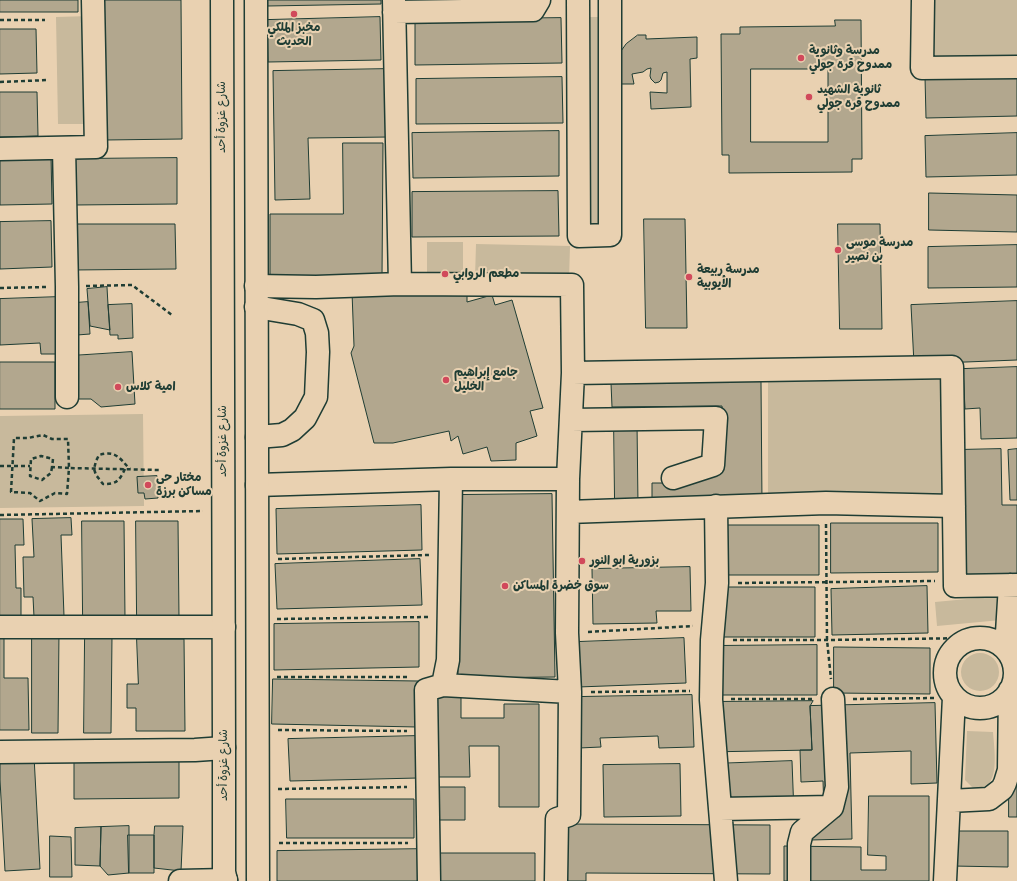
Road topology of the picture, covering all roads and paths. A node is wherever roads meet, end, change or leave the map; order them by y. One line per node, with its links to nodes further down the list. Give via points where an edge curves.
1 (93, 0): 14 (street, via 96,147)
2 (222, 0): 38 (street, شارع غزوة أحد)
3 (256, 0): 17 (street)
4 (539, 0): 8 (street, via 533,10)
5 (578, 0): 6 (street, via 579,236 610,235)
6 (610, 0)
7 (923, 0): 11 (street, via 922,68)
8 (394, 6): 16 (street)
9 (0, 20): 10 (path)
10 (45, 20)
11 (1017, 67)
12 (48, 80): 13 (path)
13 (0, 82)
14 (64, 148): 15 (street); 19 (street)
15 (0, 149)
16 (400, 284): 17 (street, via 316,287); 18 (street, via 572,285)
17 (256, 297): 21 (street); 21 (street, via 313,320 318,352 316,397 305,418 282,435)
18 (573, 373): 20 (street); 37 (street, via 952,367)
19 (67, 397)
20 (571, 420): 31 (street, via 716,418 713,465); 33 (street)
21 (257, 437): 34 (street)
22 (0, 466): 23 (path)
23 (12, 466): 24 (path); 26 (path, via 14,438 43,435 52,439 68,439); 26 (path, via 11,492 30,493 40,501 55,493 67,494)
24 (30, 466): 25 (path, via 30,459 41,456 53,459); 25 (path, via 30,476 42,480 51,473)
25 (52, 467): 26 (path)
26 (69, 468): 27 (path)
27 (94, 468): 28 (path); 28 (path, via 103,484 113,484); 29 (path, via 99,455 108,453 116,455)
28 (126, 469): 29 (path)
29 (130, 470): 30 (path)
30 (160, 470)
31 (673, 478)
32 (451, 479): 33 (street); 34 (street); 41 (street)
33 (568, 479): 39 (street)
34 (257, 484): 42 (street)
35 (826, 503): 36 (street); 37 (street); 44 (path)
36 (716, 506): 39 (street); 45 (street)
37 (954, 506): 43 (street)
38 (224, 510): 40 (path); 50 (street, شارع غزوة أحد)
39 (568, 512): 51 (street)
40 (0, 515)
41 (449, 554): 42 (path); 47 (street)
42 (257, 560): 48 (street)
43 (955, 581): 44 (path); 46 (street, via 955,586)
44 (826, 582): 45 (path); 54 (path)
45 (717, 584): 52 (street)
46 (1013, 585): 55 (street)
47 (449, 617): 48 (path); 58 (street, via 448,660)
48 (257, 619): 56 (street)
49 (0, 627): 50 (street)
50 (224, 627): 66 (street, شارع غزوة أحد)
51 (567, 633): 52 (path); 61 (street)
52 (713, 633): 54 (path); 59 (street)
53 (973, 638): 54 (path); 55 (street, via 985,638); 62 (street, via 954,648 948,657 945,678)
54 (826, 640): 63 (path)
55 (1006, 649): 60 (street, via 1012,658 1014,669 1014,680)
56 (257, 676): 57 (path); 64 (street)
57 (413, 677)
58 (443, 686): 61 (street); 65 (street, via 426,690)
59 (711, 690): 61 (path); 72 (street)
60 (1010, 690): 62 (street, via 1004,699 984,708 968,706); 70 (street, via 1009,770 1002,790 989,799)
61 (570, 692): 79 (street, via 569,815 557,819)
62 (954, 697): 70 (street)
63 (833, 699): 71 (street, via 837,786)
64 (258, 730): 65 (path); 69 (street)
65 (427, 731): 68 (street)
66 (224, 748): 67 (street); 75 (street, شارع غزوة أحد)
67 (0, 752)
68 (428, 787): 69 (path); 74 (street)
69 (258, 789): 73 (street)
70 (949, 801): 82 (street)
71 (832, 807): 72 (street); 81 (street, via 802,832 799,844)
72 (720, 809): 80 (street)
73 (258, 843): 74 (path); 77 (street)
74 (429, 843): 78 (street)
75 (226, 880): 76 (street)
76 (180, 881)
77 (258, 881)
78 (429, 881)
79 (556, 881)
80 (726, 881)
81 (800, 881)
82 (945, 881)

